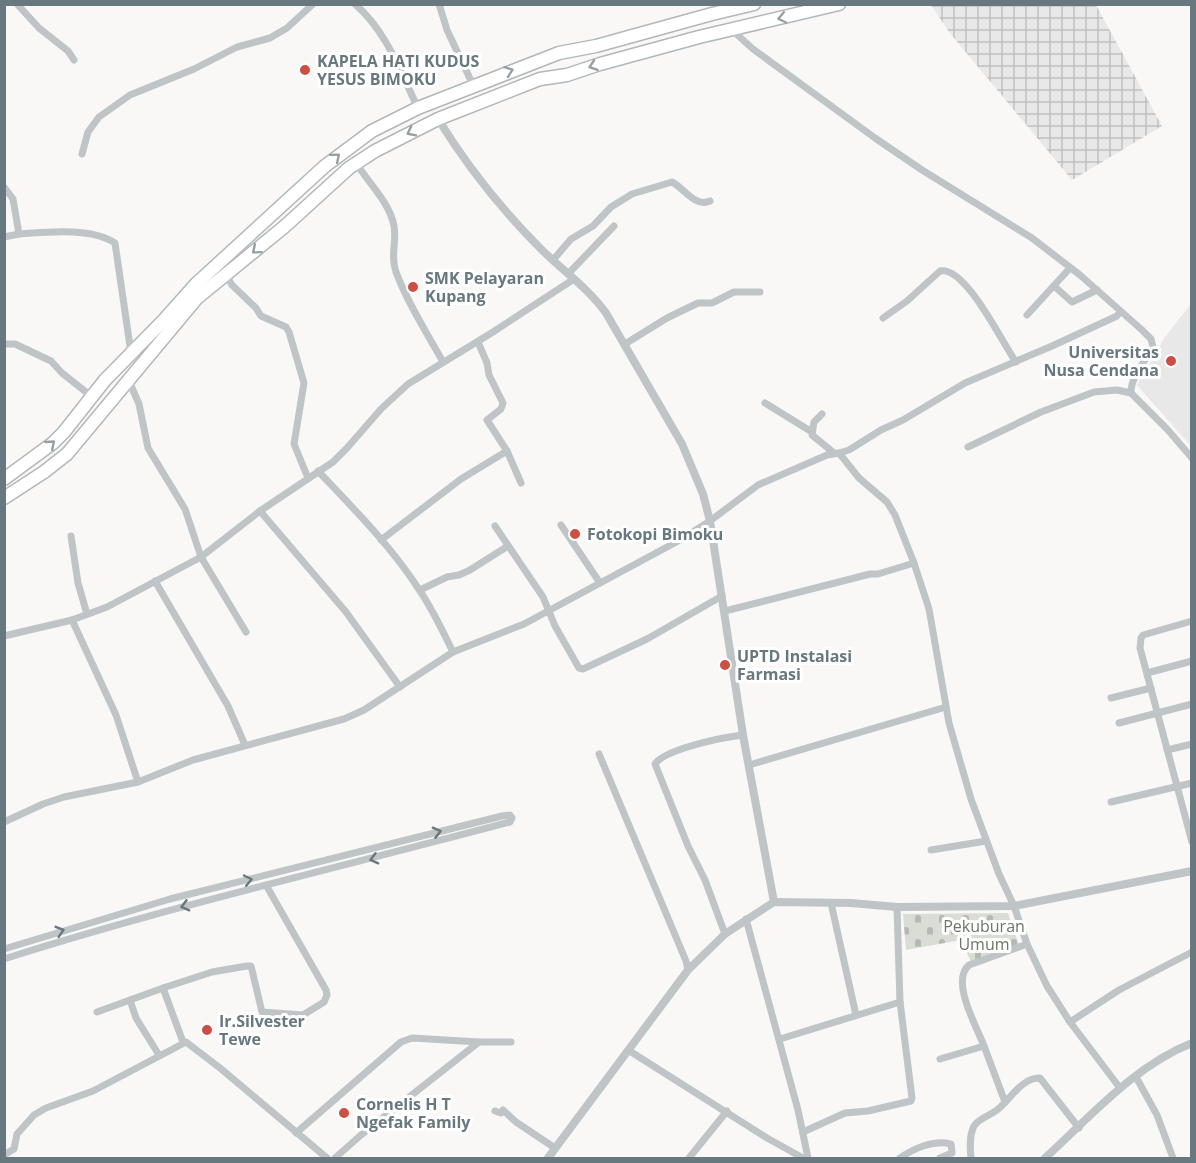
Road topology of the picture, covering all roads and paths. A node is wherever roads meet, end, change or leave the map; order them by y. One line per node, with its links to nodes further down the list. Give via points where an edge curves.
1 (17, 4): 10 (street)
2 (313, 4): 14 (street, via 270,38 237,47 130,95 99,117 88,132)
3 (355, 4): 12 (street, via 386,40)
4 (439, 4): 11 (street)
5 (754, 4): 7 (highway)
6 (839, 4): 8 (highway, one-way to 8)
7 (686, 20): 9 (highway); 11 (highway, one-way to 7, via 559,52 596,46)
8 (732, 30): 9 (highway); 24 (street, via 859,127 1032,238)
9 (690, 39): 13 (highway, one-way to 13, via 567,75 540,79)
10 (74, 60)
11 (473, 85): 12 (highway)
12 (418, 108): 16 (highway, one-way to 12, via 372,131)
13 (438, 119): 15 (highway, one-way to 15); 23 (street, via 471,169)
14 (82, 154)
15 (356, 164): 18 (highway); 38 (street, via 392,219 395,270)
16 (308, 182): 18 (highway); 36 (highway, via 196,284)
17 (4, 187): 21 (street, via 12,199)
18 (319, 194): 25 (highway, one-way to 25)
19 (710, 201): 23 (street, via 698,202 672,182 632,194 571,239)
20 (614, 226): 26 (street)
21 (19, 234): 22 (street); 36 (street, via 69,232 96,235 115,243)
22 (4, 237)
23 (553, 260): 26 (street)
24 (1070, 268): 27 (street); 28 (street)
25 (225, 275): 40 (highway, via 191,304); 53 (street, via 261,316 289,332 304,383 294,444)
26 (571, 276): 33 (street); 35 (street, via 596,299)
27 (1054, 286): 28 (street, via 1072,302); 31 (street)
28 (1097, 290): 30 (street)
29 (760, 292): 35 (street, via 734,292 712,303 698,303)
30 (1120, 312): 39 (street); 41 (street, via 1153,343 1133,381)
31 (1027, 315)
32 (883, 318): 39 (street, via 945,270 958,276 970,289)
33 (478, 342): 38 (street); 47 (street, via 503,402 501,409 487,420)
34 (4, 344): 42 (street, via 15,344 51,361)
35 (625, 344): 58 (street, via 687,455)
36 (131, 353): 37 (highway)
37 (121, 362): 40 (highway); 42 (highway)
38 (443, 362): 51 (street, via 398,392 333,462)
39 (1016, 362): 48 (street, via 965,383 849,450)
40 (132, 378): 52 (highway, via 67,454); 64 (street, via 148,448 185,509)
41 (1131, 393): 46 (street, via 1094,392); 50 (street)
42 (91, 396): 49 (highway, one-way to 42, via 64,432)
43 (765, 403): 45 (street)
44 (822, 414): 45 (street, via 814,422)
45 (812, 432): 48 (street)
46 (968, 447)
47 (507, 451): 55 (street); 62 (street, via 461,479)
48 (836, 453): 58 (street, via 758,485); 65 (street, via 887,502)
49 (34, 458): 52 (highway); 54 (highway)
50 (1191, 458)
51 (318, 471): 53 (street); 62 (street)
52 (44, 472): 56 (highway)
53 (308, 478): 57 (street)
54 (4, 480)
55 (521, 483)
56 (4, 498)
57 (260, 512): 64 (street); 80 (street, via 346,612)
58 (710, 521): 67 (street); 69 (street)
59 (561, 525): 67 (street)
60 (495, 526): 63 (street)
61 (71, 536): 72 (street)
62 (381, 540): 68 (street)
63 (508, 546): 68 (street, via 470,570); 70 (street)
64 (201, 557): 66 (street); 75 (street)
65 (914, 563): 71 (street); 84 (street, via 929,609)
66 (155, 581): 72 (street); 89 (street, via 228,706)
67 (600, 583): 70 (street)
68 (420, 590): 77 (street)
69 (722, 596): 70 (street, via 583,669 558,632); 71 (street)
70 (549, 610): 77 (street)
71 (725, 611): 87 (street)
72 (87, 614): 73 (street)
73 (72, 620): 76 (street); 93 (street, via 116,715)
74 (1191, 621): 79 (street, via 1143,635 1140,648)
75 (246, 632)
76 (4, 636)
77 (453, 652): 80 (street)
78 (1191, 661): 79 (street)
79 (1147, 673): 81 (street)
80 (400, 687): 89 (street, via 344,719)
81 (1151, 688): 82 (street); 85 (street)
82 (1111, 698)
83 (1191, 704): 85 (street)
84 (946, 707): 92 (street); 99 (street)
85 (1157, 713): 86 (street); 90 (street)
86 (1119, 723)
87 (743, 735): 92 (street); 111 (street, via 692,746 664,756 655,764)
88 (1191, 744): 90 (street)
89 (245, 745): 93 (street)
90 (1167, 750): 95 (street)
91 (599, 754): 116 (street)
92 (749, 765): 104 (street)
93 (138, 782): 97 (street, via 64,797)
94 (1191, 783): 95 (street)
95 (1177, 787): 96 (street); 98 (street)
96 (1112, 802)
97 (5, 820)
98 (1189, 825): 100 (street)
99 (986, 841): 101 (street); 107 (street)
100 (1191, 842)
101 (932, 850)
102 (1191, 871): 107 (street)
103 (266, 885): 106 (street, one-way to 103, via 502,816 512,818 510,822); 109 (street, one-way to 109); 117 (street, via 326,990 324,1002 303,1015 262,1012 249,966 212,972)
104 (774, 902): 105 (street); 110 (street)
105 (831, 903): 108 (street); 121 (street)
106 (143, 906): 109 (street); 113 (street, one-way to 106)
107 (1014, 906): 108 (street); 112 (street)
108 (897, 908): 119 (street)
109 (146, 916): 115 (street)
110 (746, 919): 111 (street); 123 (street)
111 (725, 934): 116 (street)
112 (1027, 944): 122 (street); 128 (street, via 965,969 962,978 966,1004)
113 (4, 949)
114 (1191, 952): 122 (street, via 1119,990)
115 (4, 959)
116 (688, 970): 129 (street)
117 (163, 988): 118 (street); 124 (street)
118 (130, 1000): 120 (street); 130 (street, via 136,1018)
119 (900, 1002): 121 (street); 138 (street, via 910,1101 845,1113)
120 (97, 1012)
121 (856, 1015): 123 (street)
122 (1070, 1022): 133 (street)
123 (780, 1039): 138 (street)
124 (183, 1042): 130 (street); 139 (street)
125 (479, 1042): 126 (street); 139 (street, via 412,1038 401,1042); 143 (street)
126 (511, 1042)
127 (1191, 1043): 132 (street)
128 (984, 1046): 131 (street); 134 (street)
129 (628, 1050): 136 (street); 140 (street)
130 (159, 1055): 141 (street, via 93,1091 34,1115 18,1134 14,1149)
131 (940, 1059)
132 (1136, 1077): 133 (street); 151 (street, via 1157,1115)
133 (1120, 1088): 137 (street)
134 (1005, 1102): 137 (street, via 1033,1078 1040,1078); 149 (street, via 973,1128)
135 (495, 1111): 140 (street, via 503,1110)
136 (727, 1111): 145 (street); 146 (street)
137 (1078, 1128): 150 (street)
138 (803, 1132): 146 (street)
139 (297, 1133): 142 (street)
140 (555, 1148): 144 (street)
141 (4, 1155)
142 (327, 1158)
143 (335, 1158)
144 (548, 1158)
145 (690, 1158)
146 (806, 1158)
147 (900, 1158): 148 (street, via 937,1143 951,1144 952,1153)
148 (940, 1158)
149 (971, 1158)
150 (1045, 1158)
151 (1173, 1158)

